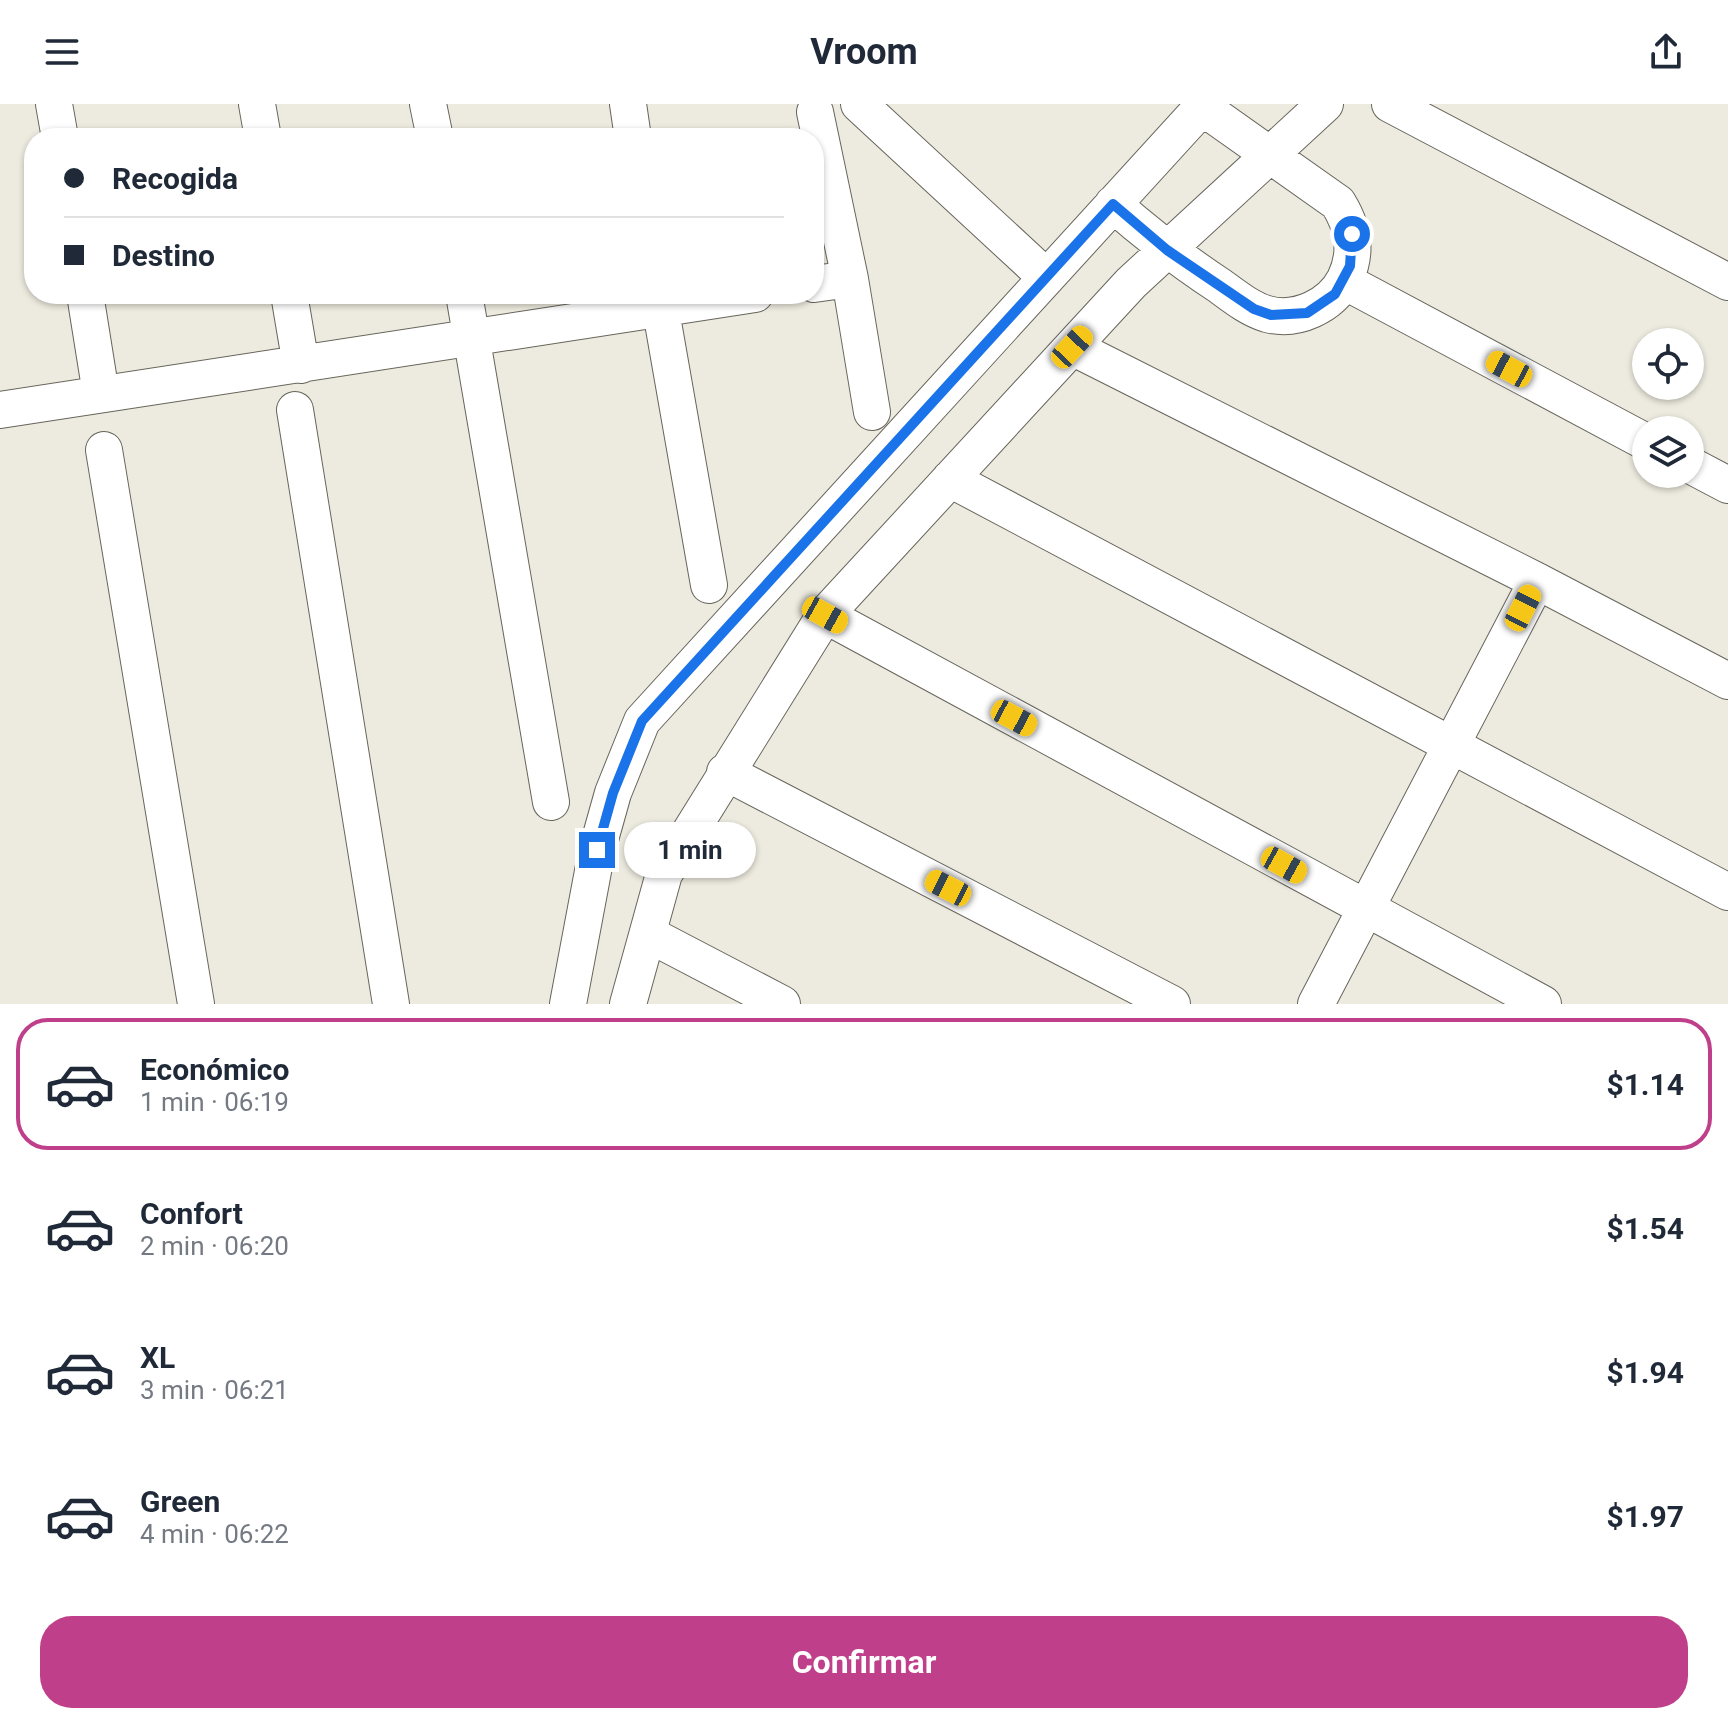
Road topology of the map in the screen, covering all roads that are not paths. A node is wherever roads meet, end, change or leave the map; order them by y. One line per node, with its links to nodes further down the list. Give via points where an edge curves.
1 (54, 104): 10 (street)
2 (257, 104): 11 (street)
3 (428, 104): 12 (street)
4 (628, 104): 13 (street)
5 (859, 104): 19 (street)
6 (1325, 104): 15 (street)
7 (1390, 104): 22 (street)
8 (1204, 105): 15 (street); 17 (street)
9 (815, 112): 14 (street)
10 (58, 128)
11 (261, 128)
12 (433, 128)
13 (632, 128)
14 (818, 128)
15 (1270, 154): 18 (street); 21 (street, via 1338,203 1347,218 1353,250)
16 (824, 155): 20 (street)
17 (1113, 204): 18 (street); 19 (street)
18 (1167, 250): 21 (street, via 1271,315 1307,313); 30 (street)
19 (1046, 277): 53 (street, via 642,721 597,850)
20 (850, 279): 23 (street); 35 (street)
21 (1344, 281): 36 (street)
22 (1728, 282)
23 (824, 283)
24 (87, 304): 32 (street)
25 (291, 304): 31 (street)
26 (466, 304): 29 (street)
27 (649, 304): 29 (street)
28 (659, 304): 42 (street)
29 (473, 339): 31 (street); 47 (street)
30 (1072, 347): 39 (street); 41 (street)
31 (301, 365): 32 (street)
32 (101, 394): 33 (street)
33 (0, 410)
34 (295, 410): 52 (street)
35 (872, 412)
36 (1632, 435)
37 (104, 450): 51 (street)
38 (1704, 472): 40 (street)
39 (950, 479): 43 (street); 45 (street)
40 (1728, 485)
41 (1537, 581): 44 (street); 45 (street)
42 (709, 585)
43 (825, 615): 46 (street); 49 (street)
44 (1728, 681)
45 (1452, 745): 48 (street); 49 (street)
46 (725, 772): 50 (street, via 664,874); 56 (street)
47 (551, 802)
48 (1728, 892)
49 (1366, 910): 57 (street); 58 (street)
50 (648, 934): 54 (street); 55 (street)
51 (196, 1004)
52 (391, 1004)
53 (568, 1004)
54 (628, 1004)
55 (782, 1004)
56 (1172, 1004)
57 (1316, 1004)
58 (1543, 1004)

